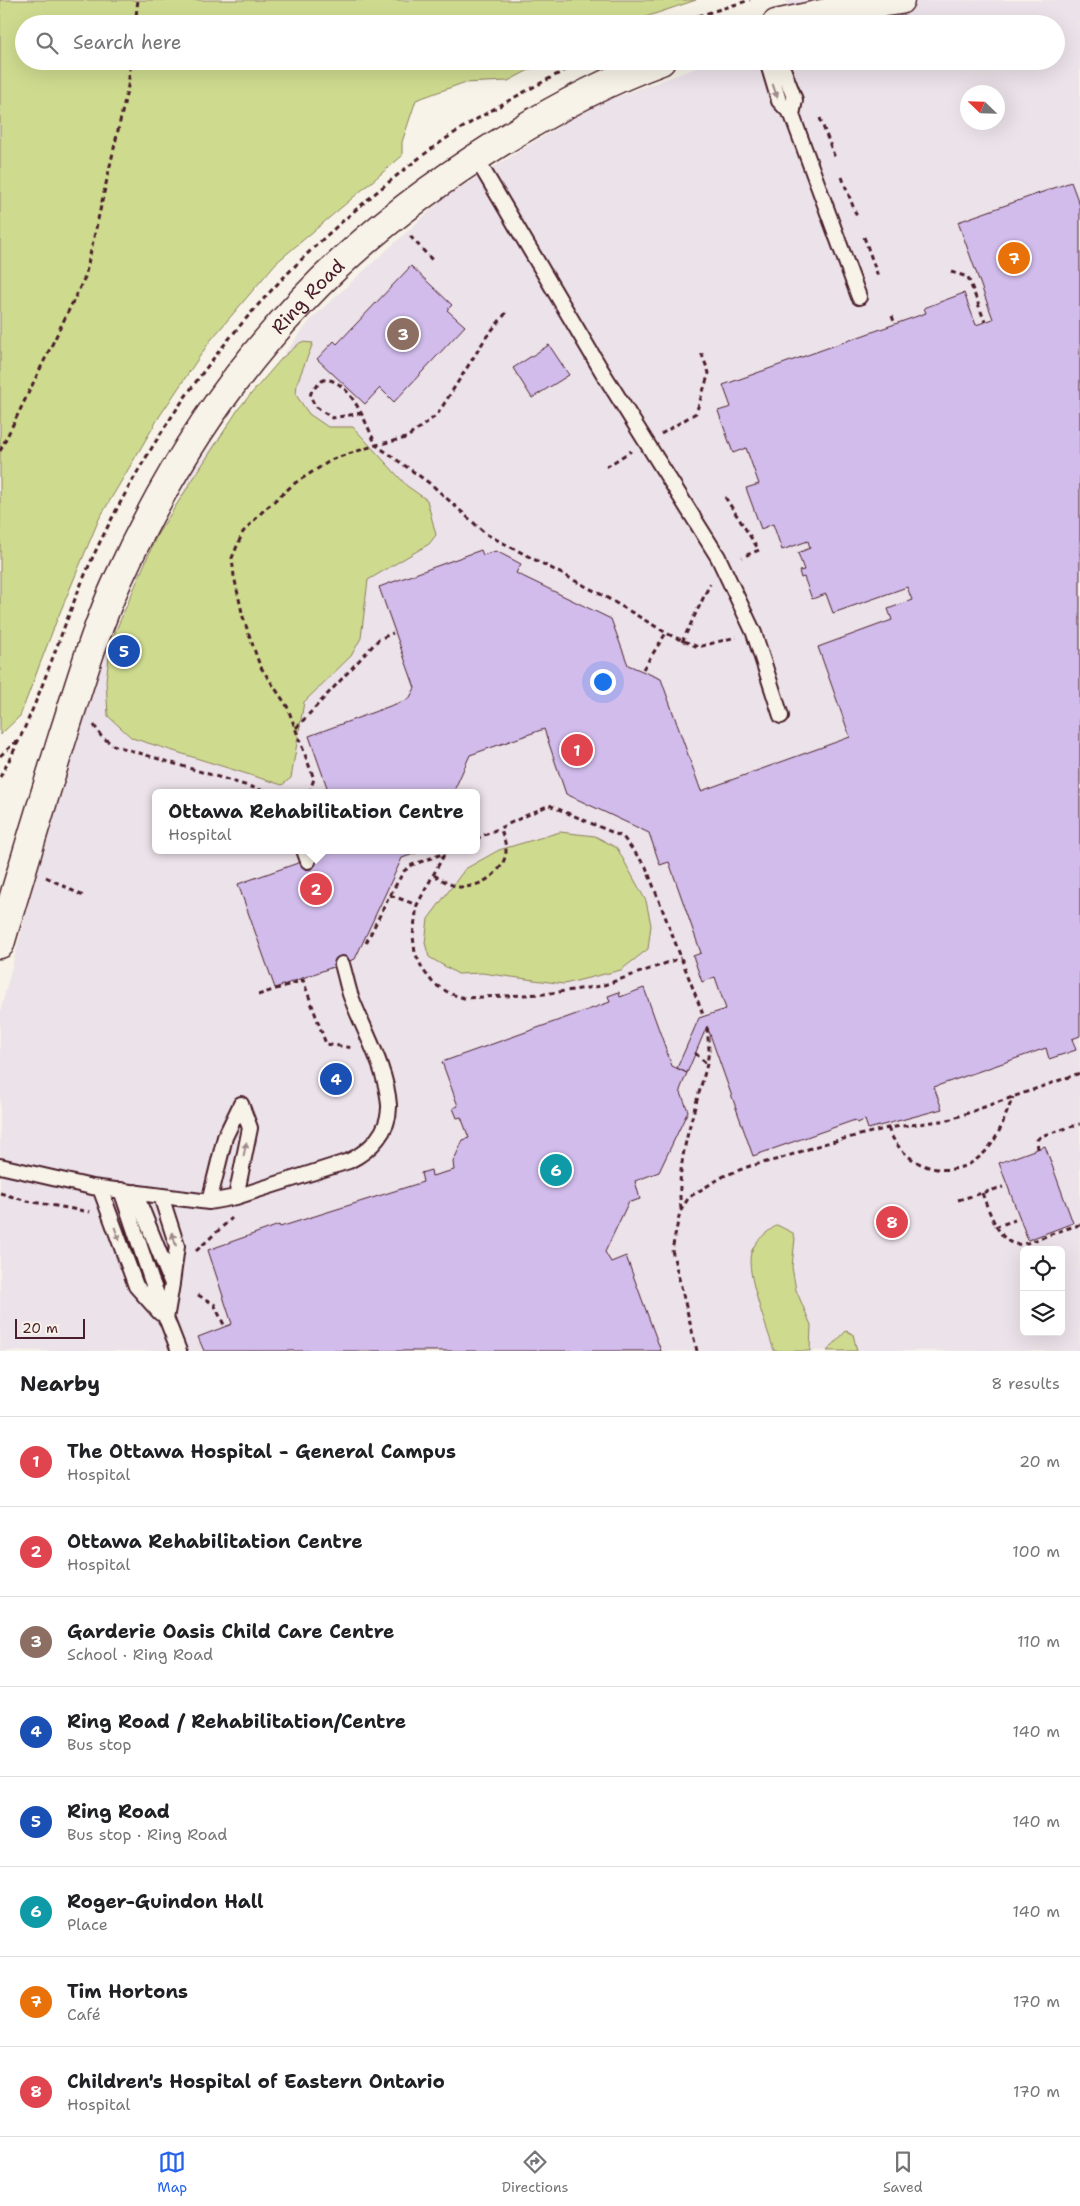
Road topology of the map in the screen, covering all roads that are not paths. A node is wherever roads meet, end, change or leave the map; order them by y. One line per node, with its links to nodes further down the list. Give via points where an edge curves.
1 (900, 0): 2 (street)
2 (817, 15)
3 (642, 70): 7 (street, Ring Road, via 529,124)
4 (770, 70): 6 (lane, one-way to 6, via 779,101)
5 (783, 70): 6 (lane, via 795,100)
6 (792, 116): 8 (lane)
7 (476, 158): 9 (lane, via 603,373 718,557 754,633); 10 (street, Ring Road, via 389,221 302,301 248,364 200,429 155,505 117,582 75,698)
8 (859, 297)
9 (781, 716)
10 (0, 944)
11 (342, 964): 17 (lane, via 381,1071 389,1106 379,1138 371,1148 349,1162)
12 (0, 1166): 13 (lane)
13 (100, 1188): 14 (lane); 20 (lane, one-way to 20, via 136,1286)
14 (120, 1190): 15 (lane); 20 (lane)
15 (135, 1192): 16 (lane); 19 (lane)
16 (161, 1196): 18 (lane); 19 (lane, one-way to 16, via 177,1246)
17 (236, 1197): 18 (lane); 18 (lane, one-way to 18, via 250,1128 241,1104 225,1137)
18 (209, 1202)
19 (172, 1284): 20 (lane)
20 (166, 1319): 21 (lane)
21 (178, 1351)

